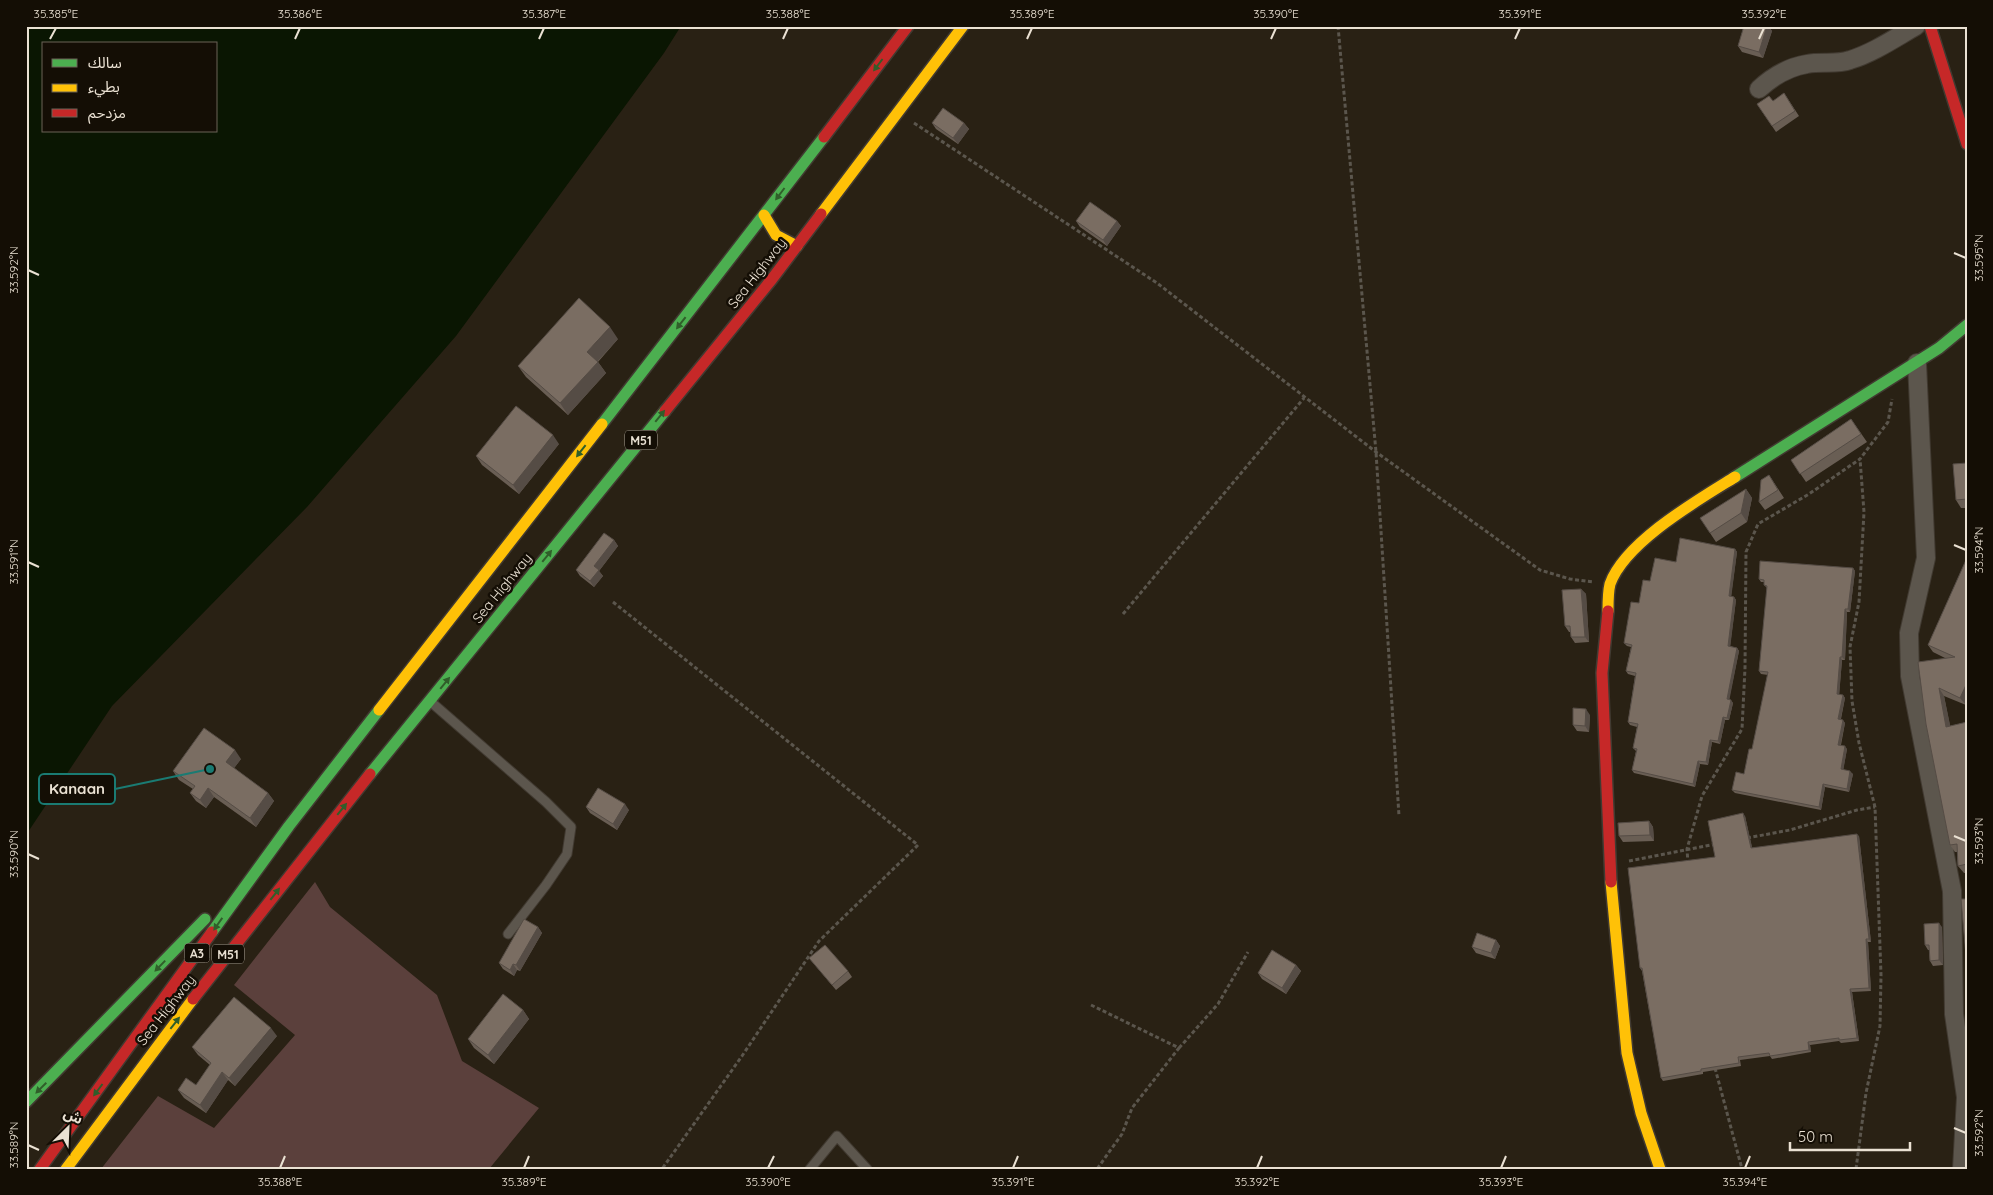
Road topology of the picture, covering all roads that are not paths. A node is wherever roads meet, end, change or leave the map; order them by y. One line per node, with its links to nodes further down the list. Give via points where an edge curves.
1 (908, 26): 7 (main road, Sea Highway, one-way to 7)
2 (963, 26): 8 (main road, Sea Highway / M51)
3 (1916, 26): 5 (street, via 1857,58 1842,63 1808,64 1795,68 1773,76)
4 (1930, 26): 6 (main road)
5 (1760, 89)
6 (1967, 144)
7 (764, 215): 8 (main road, via 772,233); 12 (main road, Sea Highway, one-way to 12, via 744,250)
8 (797, 246): 11 (main road, Sea Highway / M51, one-way to 8, via 769,274)
9 (1967, 325): 10 (main road)
10 (1917, 363): 21 (main road, via 1673,516 1642,542 1610,585 1602,673 1611,894 1627,1053 1641,1113); 22 (street, via 1926,558 1910,633 1910,676 1952,891 1954,1014 1966,1098)
11 (430, 701): 13 (main road, Sea Highway / M51, one-way to 11); 15 (lane, via 571,826 567,854)
12 (289, 826): 13 (main road); 14 (main road, Sea Highway)
13 (306, 841): 18 (main road, Sea Highway / M51, one-way to 13)
14 (267, 856): 16 (main road, one-way to 16); 17 (main road, A3, one-way to 17)
15 (508, 934)
16 (26, 1102)
17 (40, 1169)
18 (66, 1169)
19 (810, 1169): 20 (lane, via 837,1136)
20 (867, 1169)
21 (1660, 1169)
22 (1962, 1169)

